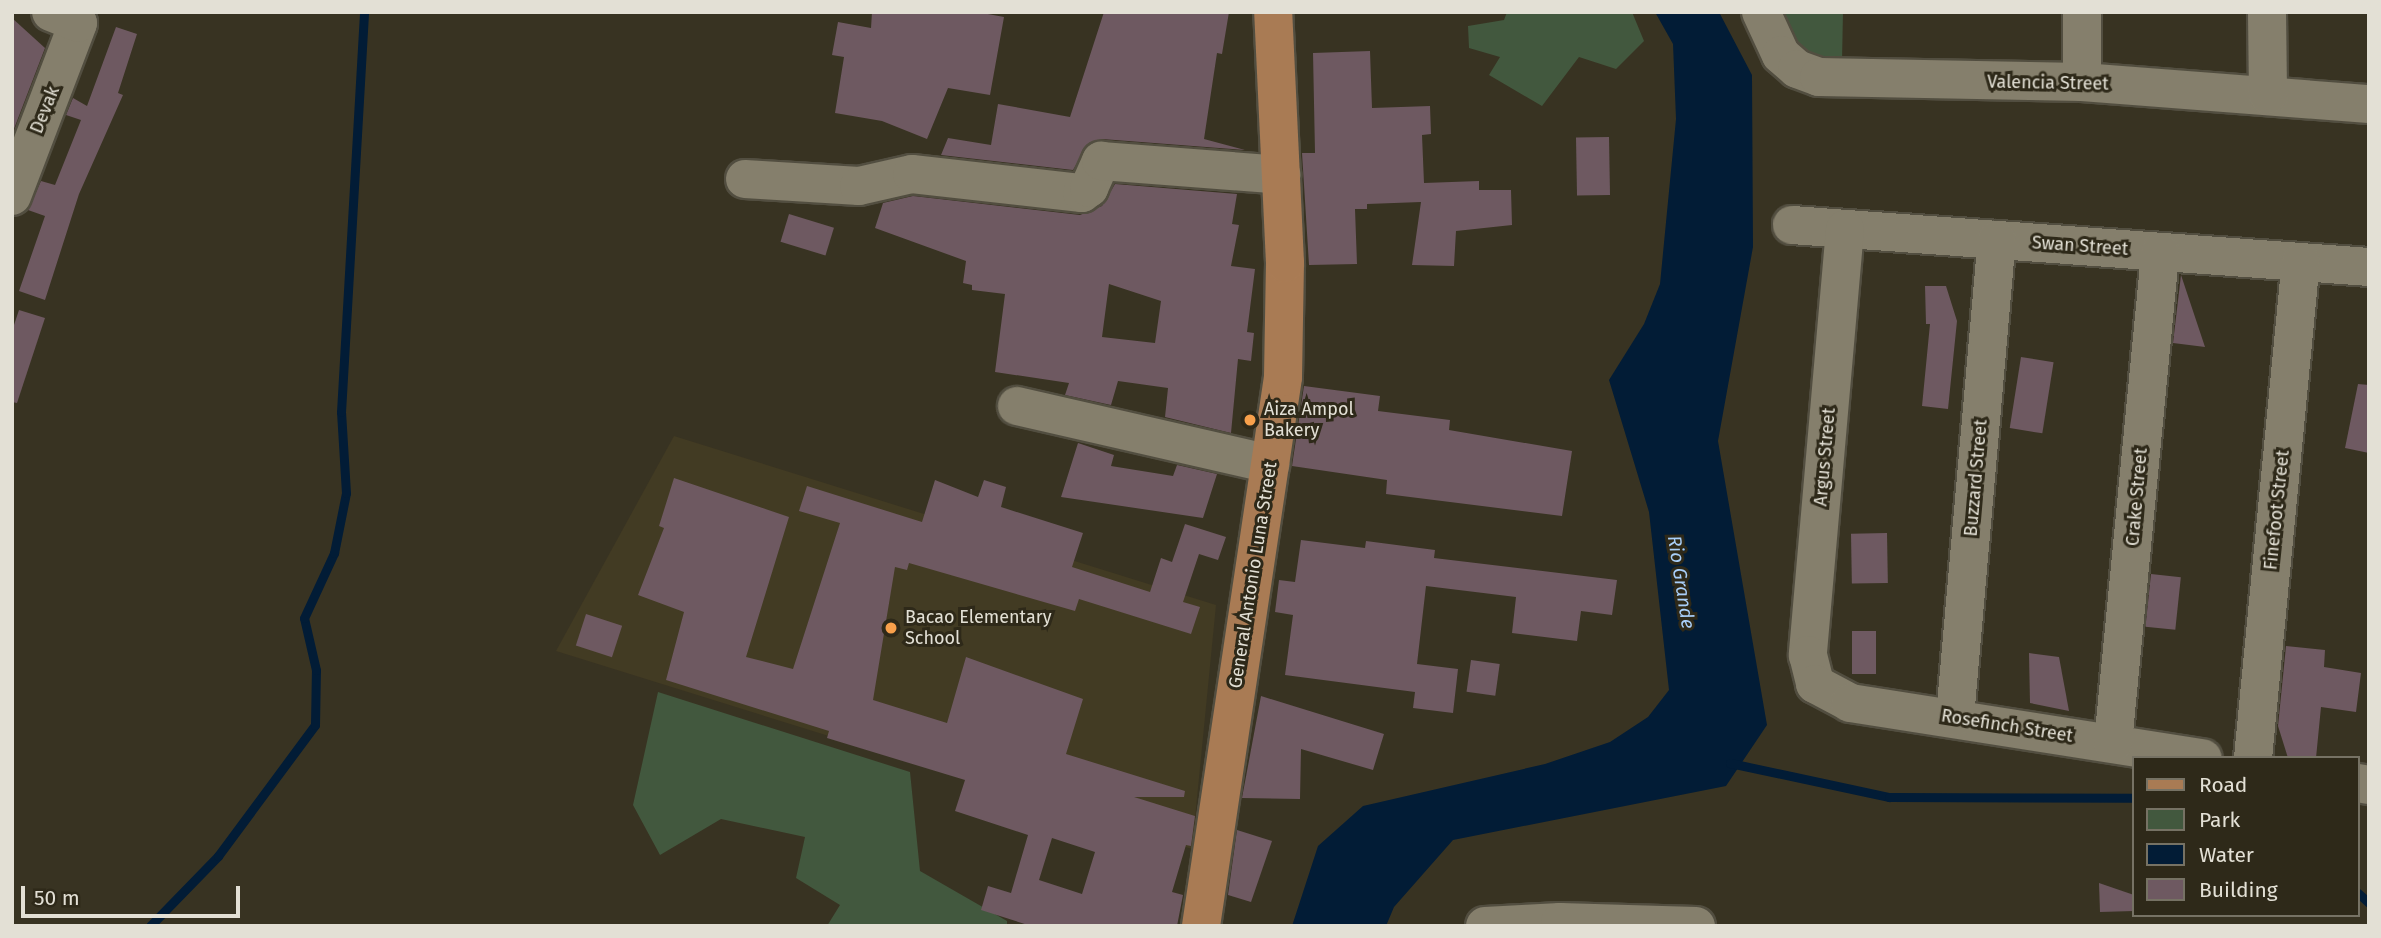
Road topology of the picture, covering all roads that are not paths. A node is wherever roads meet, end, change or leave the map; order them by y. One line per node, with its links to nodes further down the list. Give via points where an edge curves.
1 (1273, 12): 10 (main road, General Antonio Luna Street)
2 (1761, 12): 6 (street, Valencia Street, via 1782,55 1797,69 1819,77)
3 (2082, 12): 6 (street)
4 (2267, 12): 7 (street)
5 (65, 18): 9 (street, Devak)
6 (2082, 82): 7 (street, Valencia Street)
7 (2268, 95): 8 (street, Valencia Street)
8 (2369, 104)
9 (28, 105): 12 (street, Devak)
10 (1281, 175): 11 (street, via 1101,161 1082,193 912,174 859,186); 20 (main road, General Antonio Luna Street, via 1283,377)
11 (746, 179)
12 (12, 196)
13 (1792, 225): 14 (street, Swan Street)
14 (1845, 229): 15 (street, Swan Street); 21 (street, Argus Street, via 1808,655)
15 (1997, 240): 16 (street, Swan Street); 22 (street, Buzzard Street)
16 (2160, 252): 17 (street, Swan Street); 23 (street, Crake Street)
17 (2301, 262): 18 (street, Swan Street); 25 (street, Finefoot Street)
18 (2369, 267)
19 (1017, 406): 20 (street)
20 (1270, 464): 27 (main road, General Antonio Luna Street)
21 (1815, 684): 22 (street, Rosefinch Street, via 1850,703)
22 (1955, 717): 23 (street, Rosefinch Street)
23 (2113, 743): 24 (street, Rosefinch Street)
24 (2191, 756)
25 (2253, 756)
26 (1560, 924): 28 (street); 29 (street)
27 (1201, 926)
28 (1485, 926)
29 (1696, 926)

